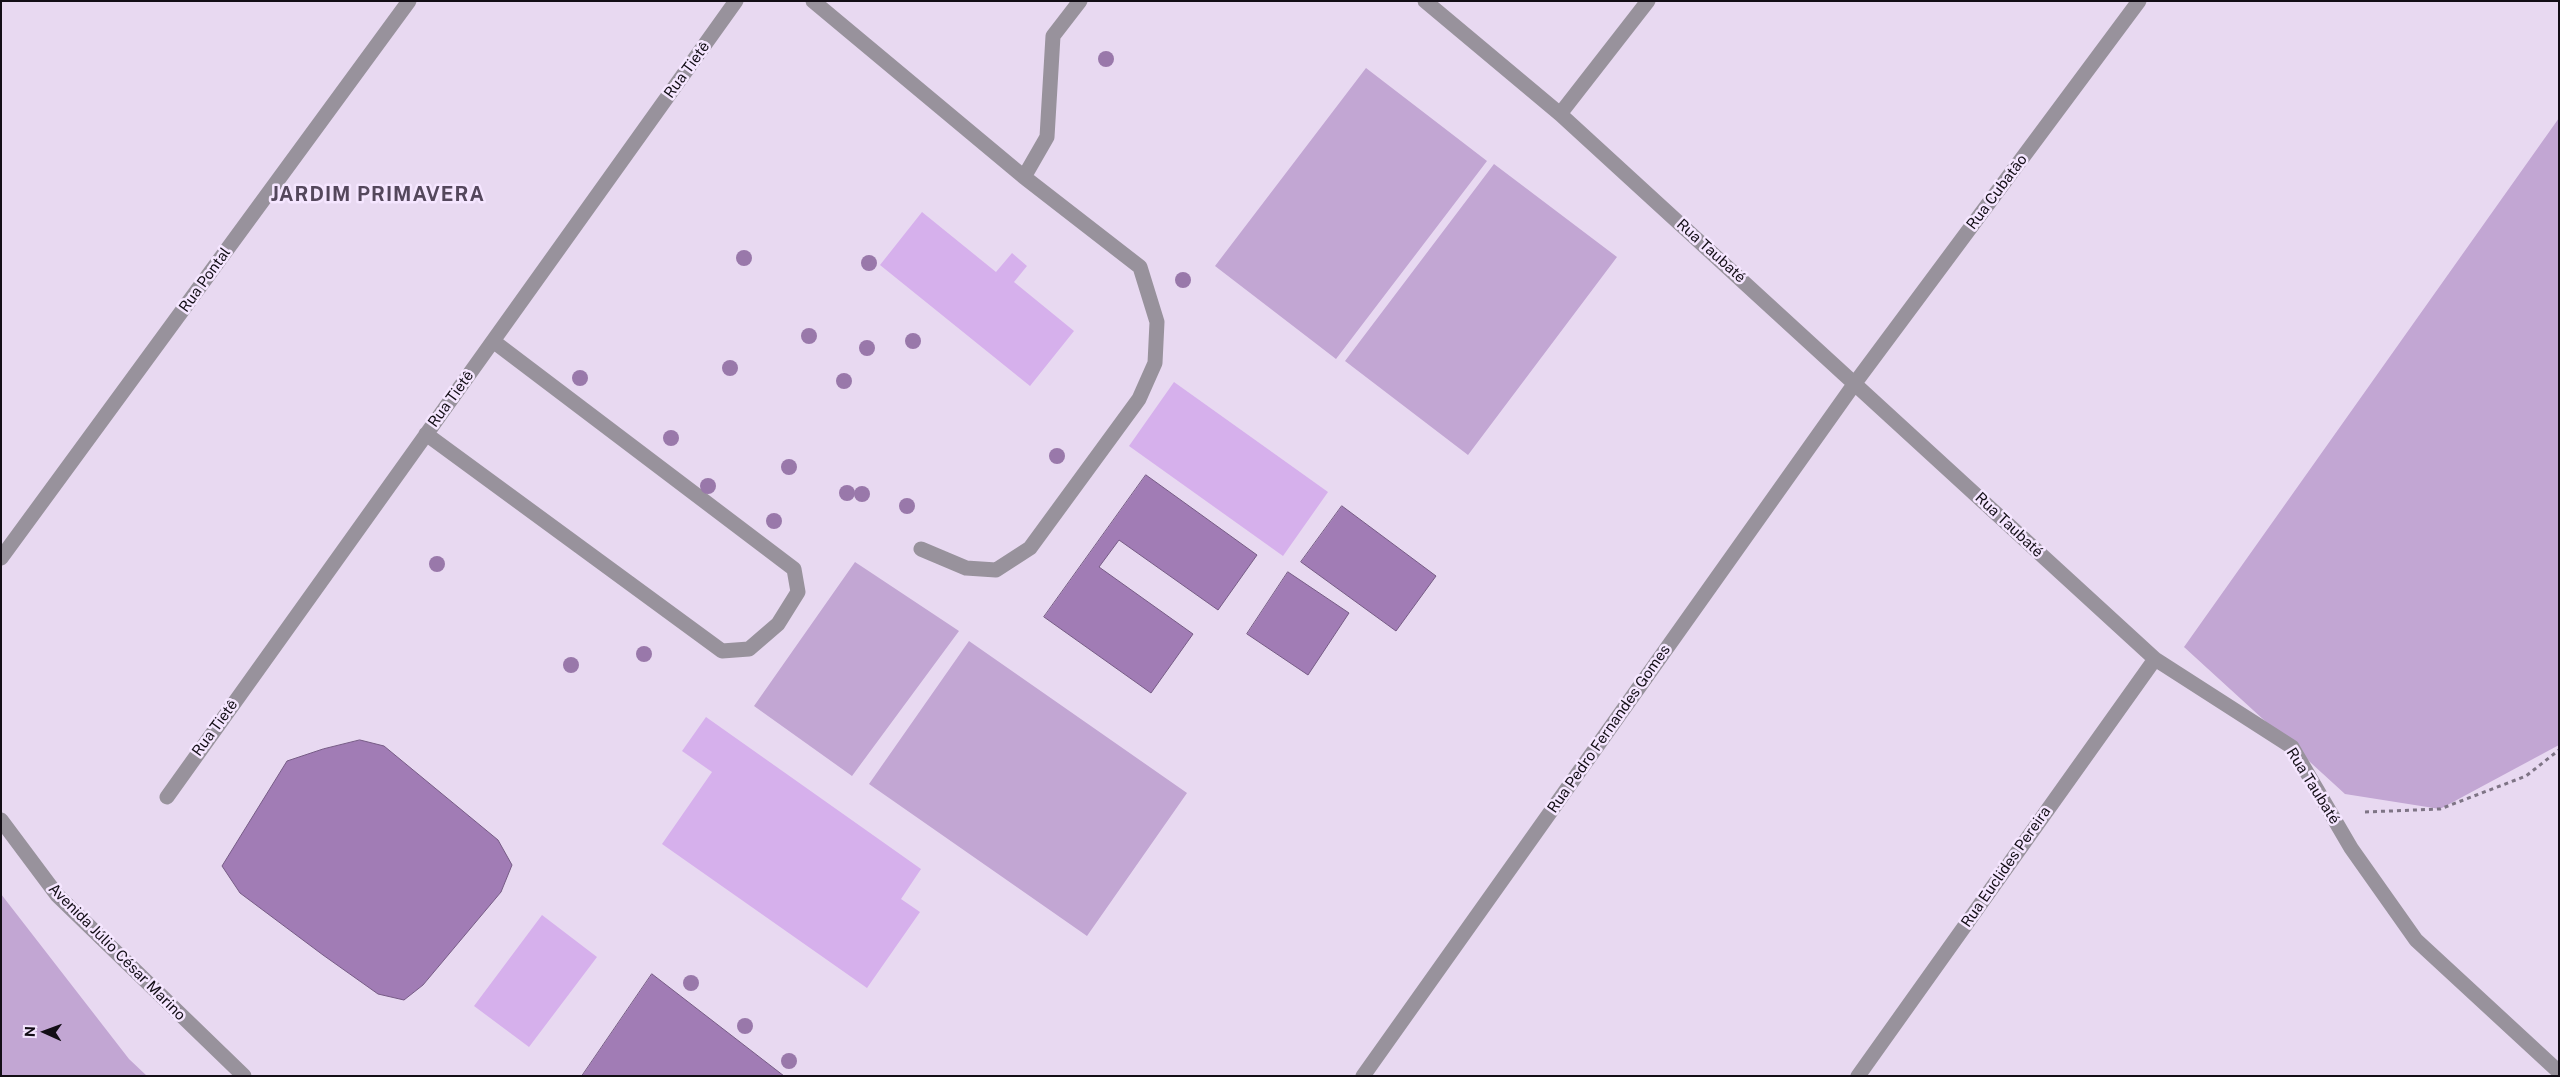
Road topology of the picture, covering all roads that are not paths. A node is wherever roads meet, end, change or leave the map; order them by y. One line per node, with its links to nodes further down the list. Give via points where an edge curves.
1 (409, 1): 14 (street, Rua Pontal)
2 (736, 1): 10 (street, Rua Tietê)
3 (813, 1): 9 (street)
4 (1080, 1): 9 (street, via 1053,36 1047,137)
5 (1424, 1): 8 (street, Rua Taubaté)
6 (1648, 1): 8 (street)
7 (2139, 1): 11 (street, Rua Cubatão)
8 (1560, 114): 11 (street, Rua Taubaté)
9 (1024, 177): 13 (street, via 1140,267 1157,322 1155,363 1139,399 1030,548 996,570 966,568)
10 (493, 341): 12 (street, Rua Tietê); 12 (street, via 794,569 798,592 778,624 749,649 722,651)
11 (1855, 383): 15 (street, Rua Taubaté); 20 (street, Rua Pedro Fernandes Gomes)
12 (426, 434): 16 (street, Rua Tietê)
13 (921, 549)
14 (1, 558)
15 (2155, 659): 18 (street, Rua Taubaté, via 2292,747 2350,848 2416,940); 21 (street, Rua Euclides Pereira)
16 (167, 797)
17 (1, 820): 19 (street, Avenida Júlio César Marino, via 57,895)
18 (2559, 1072)
19 (244, 1076)
20 (1363, 1076)
21 (1858, 1076)

